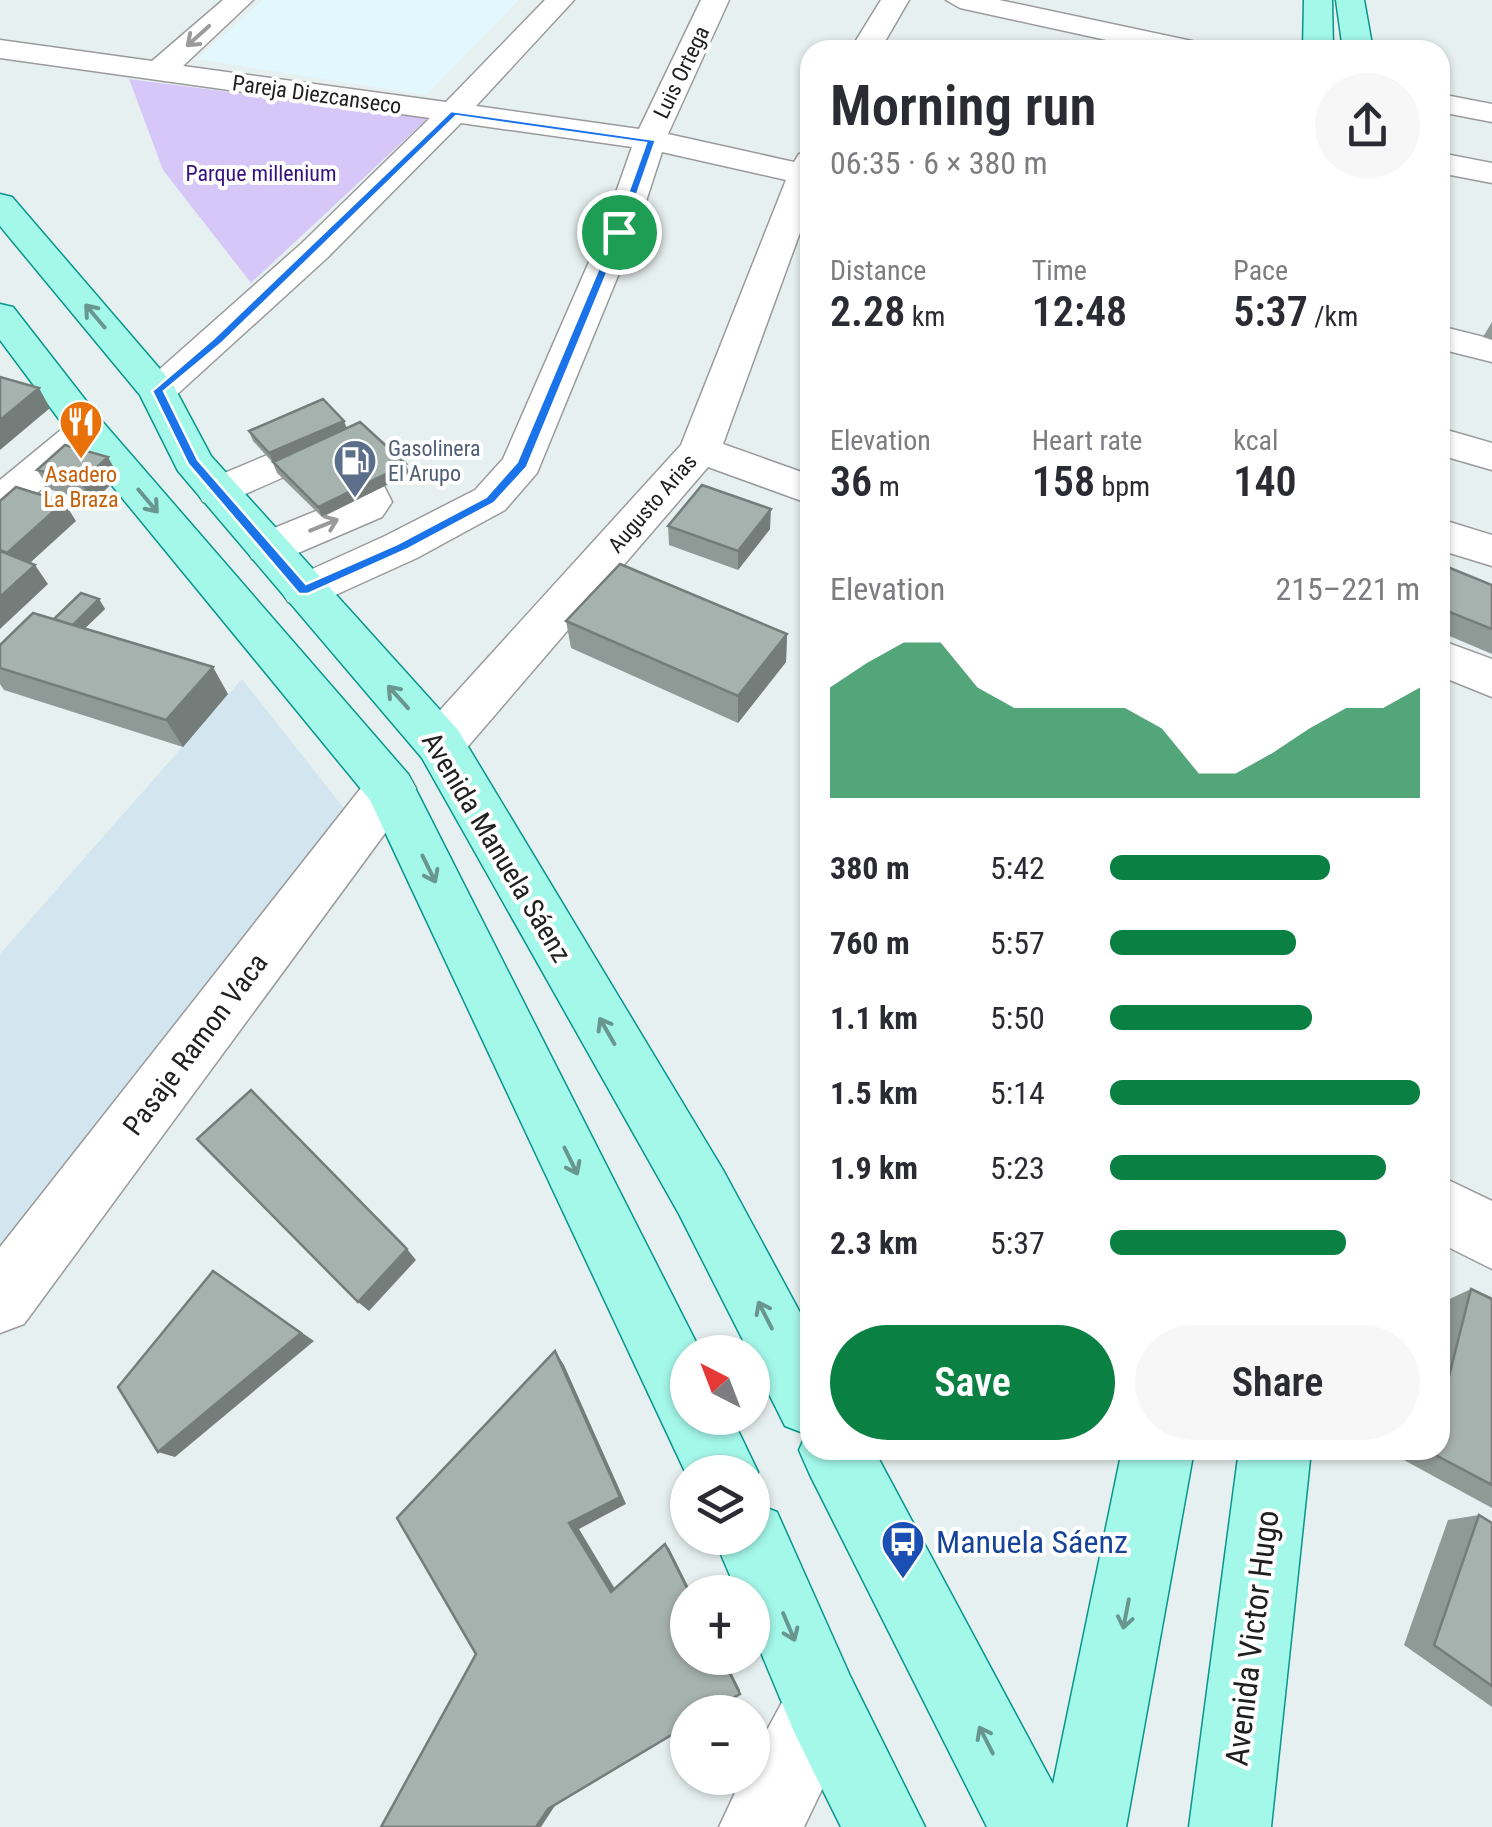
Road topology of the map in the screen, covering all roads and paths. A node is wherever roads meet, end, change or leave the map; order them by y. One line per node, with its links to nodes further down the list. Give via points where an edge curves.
1 (238, 0): 13 (street, one-way to 13)
2 (560, 0): 15 (street)
3 (716, 0): 17 (street, Luis Ortega)
4 (895, 0): 8 (street)
5 (960, 0): 9 (street)
6 (1318, 0): 10 (main road)
7 (1350, 0): 11 (main road)
8 (872, 40)
9 (1146, 40)
10 (1318, 40)
11 (1356, 40)
12 (0, 49): 13 (street, Pareja Diezcanseco)
13 (158, 72): 15 (street, Pareja Diezcanseco)
14 (1450, 105): 16 (street)
15 (454, 113): 17 (street, Pareja Diezcanseco); 26 (street)
16 (1492, 113)
17 (651, 140): 19 (street, Pareja Diezcanseco); 39 (street, Luis Ortega, via 522,464 490,500)
18 (1450, 165): 20 (street)
19 (800, 168)
20 (1492, 174)
21 (800, 191): 29 (street, Augusto Arias)
22 (0, 204): 26 (main road, Avenida Manuela Sáenz, one-way to 22)
23 (0, 316): 27 (main road)
24 (1450, 340): 25 (street)
25 (1492, 350)
26 (158, 391): 33 (main road, Avenida Manuela Sáenz, via 192,462)
27 (87, 428): 35 (street); 43 (main road, one-way to 43)
28 (1450, 445): 31 (street)
29 (700, 450): 32 (street); 42 (street, Augusto Arias)
30 (324, 451): 33 (street, via 315,448)
31 (1492, 457)
32 (800, 486)
33 (218, 492): 37 (main road, Avenida Manuela Sáenz)
34 (368, 494): 37 (street, one-way to 34, via 367,507)
35 (0, 502)
36 (1450, 537): 38 (street)
37 (268, 548): 39 (main road, Avenida Manuela Sáenz)
38 (1492, 551)
39 (304, 591): 42 (main road, Avenida Manuela Sáenz, one-way to 39)
40 (1450, 661): 41 (street)
41 (1492, 678)
42 (440, 744): 48 (main road, Avenida Manuela Sáenz, one-way to 42, via 701,1192)
43 (390, 788): 46 (street, Pasaje Ramon Vaca); 47 (main road, one-way to 47)
44 (1450, 1213): 45 (street)
45 (1492, 1237)
46 (0, 1300)
47 (670, 1364)
48 (800, 1382)
49 (841, 1460): 56 (main road, one-way to 49)
50 (1156, 1460): 57 (main road, one-way to 57)
51 (1274, 1460): 58 (main road, Avenida Victor Hugo)
52 (758, 1555): 53 (main road, one-way to 53)
53 (824, 1706): 54 (street); 55 (main road)
54 (760, 1827)
55 (884, 1827)
56 (1031, 1827)
57 (1085, 1827)
58 (1230, 1827)

